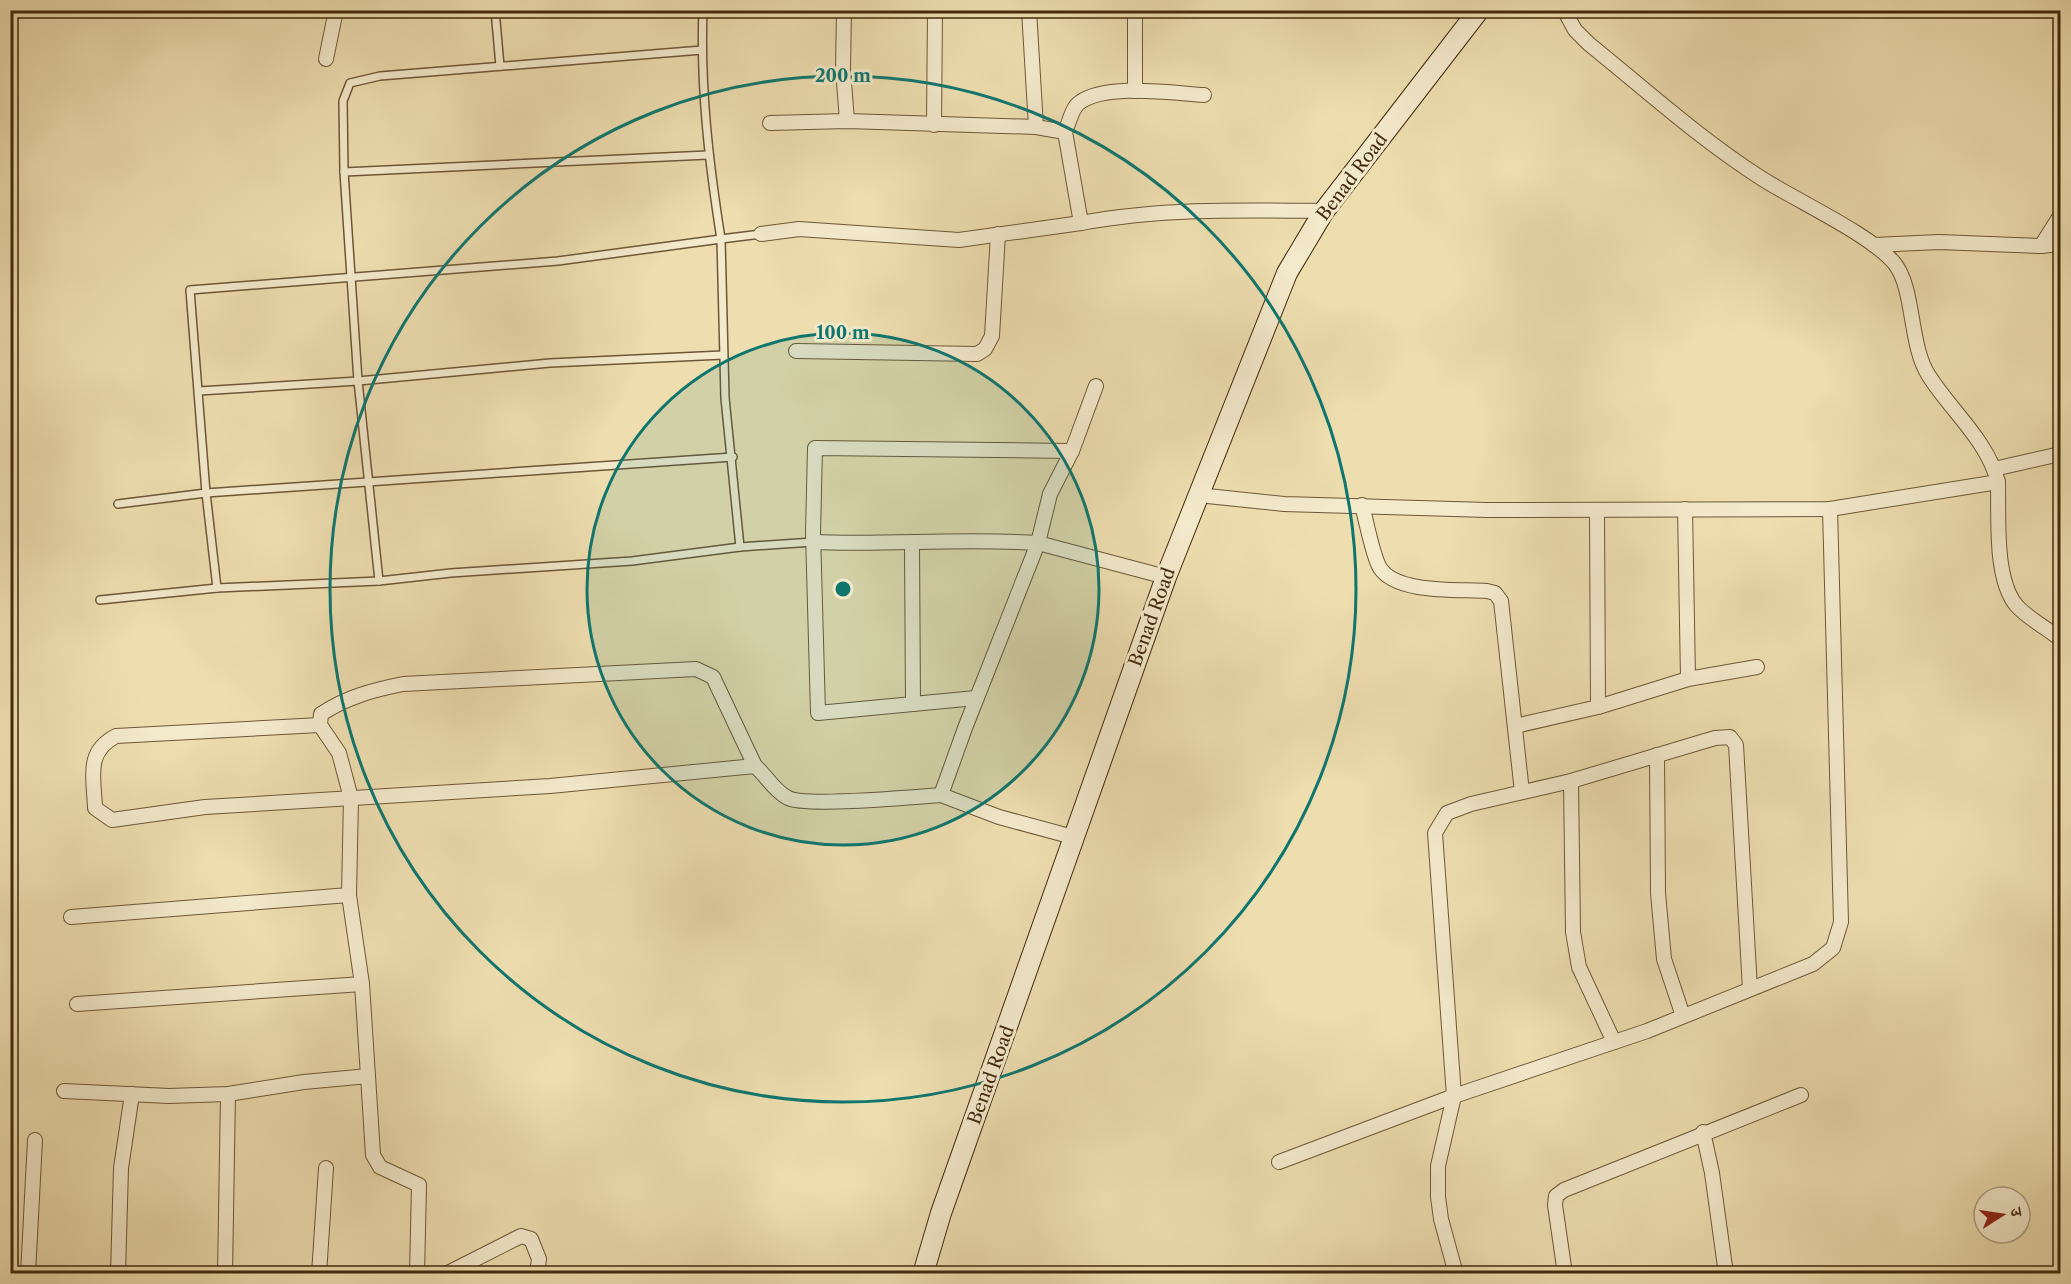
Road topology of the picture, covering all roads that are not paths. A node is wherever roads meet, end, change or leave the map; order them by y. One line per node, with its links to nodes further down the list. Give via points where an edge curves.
1 (336, 10): 11 (street)
2 (495, 10): 12 (lane)
3 (703, 10): 10 (lane)
4 (844, 10): 15 (street)
5 (935, 10): 17 (street)
6 (1029, 10): 18 (street)
7 (1135, 10): 13 (street)
8 (1479, 10): 22 (main road, Benad Road)
9 (1564, 10): 29 (street, via 1589,44 1725,154)
10 (702, 50): 12 (lane); 20 (lane)
11 (326, 59)
12 (500, 66): 21 (lane, via 380,76 350,83 343,101)
13 (1135, 91): 14 (street); 19 (street, via 1092,95 1077,104)
14 (1204, 95)
15 (847, 121): 16 (street); 17 (street)
16 (770, 123)
17 (934, 125): 18 (street)
18 (1036, 126): 19 (street)
19 (1065, 132): 24 (street)
20 (708, 155): 21 (lane); 27 (lane)
21 (344, 172): 31 (lane)
22 (1324, 211): 24 (street, via 1220,210 1120,216); 43 (main road, Benad Road, via 1287,273)
23 (2061, 216): 30 (street)
24 (1081, 224): 26 (street)
25 (761, 234): 26 (street, via 799,230 959,240); 27 (lane)
26 (998, 234): 32 (street, via 992,336 985,350 977,354)
27 (721, 238): 31 (lane, via 558,261); 33 (lane)
28 (2061, 244): 30 (street)
29 (1874, 245): 30 (street, via 1939,242); 40 (street, via 1898,268 1924,369 1967,423)
30 (2042, 246)
31 (353, 276): 34 (lane); 36 (lane, via 190,290)
32 (796, 351)
33 (723, 355): 34 (lane, via 550,363); 39 (lane)
34 (358, 381): 36 (lane); 41 (lane)
35 (1096, 386): 37 (street)
36 (199, 391): 42 (lane)
37 (1072, 451): 49 (street, via 815,448); 51 (street, via 1050,494)
38 (2061, 454): 40 (street)
39 (733, 457): 41 (lane); 52 (lane)
40 (1996, 476): 46 (street); 57 (street, via 2002,573 2007,591 2017,606)
41 (369, 482): 42 (lane); 54 (lane)
42 (206, 493): 44 (lane); 55 (lane)
43 (1198, 495): 45 (street, via 1284,504); 53 (main road, Benad Road)
44 (118, 504)
45 (1362, 505): 48 (street); 64 (street, via 1380,568 1393,579 1412,586 1496,593 1501,601)
46 (1830, 508): 47 (street); 75 (street, via 1841,922 1833,948 1813,964)
47 (1684, 509): 48 (street); 59 (street)
48 (1597, 510): 62 (street)
49 (813, 542): 50 (street); 52 (lane); 61 (street, via 818,713)
50 (912, 543): 51 (street); 61 (street)
51 (1038, 543): 53 (street); 60 (street)
52 (740, 547): 54 (lane, via 632,561)
53 (1166, 577): 71 (main road, Benad Road)
54 (379, 580): 55 (lane)
55 (217, 588): 56 (lane)
56 (100, 600)
57 (2061, 639)
58 (1756, 667): 59 (street)
59 (1688, 679): 62 (street)
60 (976, 698): 61 (street); 69 (street)
61 (913, 704)
62 (1598, 707): 64 (street)
63 (320, 725): 66 (street, via 321,714 336,704 371,690 403,684 696,669 713,677); 70 (street, via 339,753); 70 (street, via 116,736 102,743 94,756 95,808 112,820 205,807)
64 (1515, 726): 68 (street)
65 (1658, 755): 67 (street); 75 (street, via 1723,736 1730,737 1736,745); 77 (street, via 1658,893 1665,959)
66 (755, 766): 69 (street, via 777,792 791,800); 70 (street, via 550,786)
67 (1571, 781): 68 (street); 78 (street, via 1573,932 1579,967)
68 (1522, 792): 84 (street, via 1448,813 1435,833)
69 (941, 795): 71 (street, via 999,817)
70 (351, 798): 72 (street)
71 (1073, 837): 96 (main road, Benad Road)
72 (349, 895): 73 (street); 74 (street)
73 (71, 917)
74 (362, 984): 76 (street); 79 (street)
75 (1750, 988): 77 (street)
76 (78, 1004)
77 (1683, 1016): 78 (street)
78 (1614, 1042): 84 (street)
79 (368, 1076): 82 (street); 93 (street, via 373,1155 380,1167 419,1185)
80 (64, 1090): 81 (street)
81 (132, 1094): 82 (street); 90 (street, via 121,1168)
82 (228, 1094): 91 (street)
83 (1801, 1095): 85 (street)
84 (1454, 1096): 87 (street); 97 (street, via 1438,1166 1442,1219)
85 (1703, 1132): 98 (street, via 1556,1196); 99 (street, via 1713,1173)
86 (35, 1140): 89 (street)
87 (1279, 1162)
88 (326, 1168): 92 (street)
89 (28, 1274)
90 (118, 1274)
91 (225, 1274)
92 (319, 1274)
93 (417, 1274)
94 (446, 1274): 95 (street, via 521,1236 531,1239 539,1259)
95 (537, 1274)
96 (923, 1274)
97 (1456, 1274)
98 (1564, 1274)
99 (1726, 1274)

